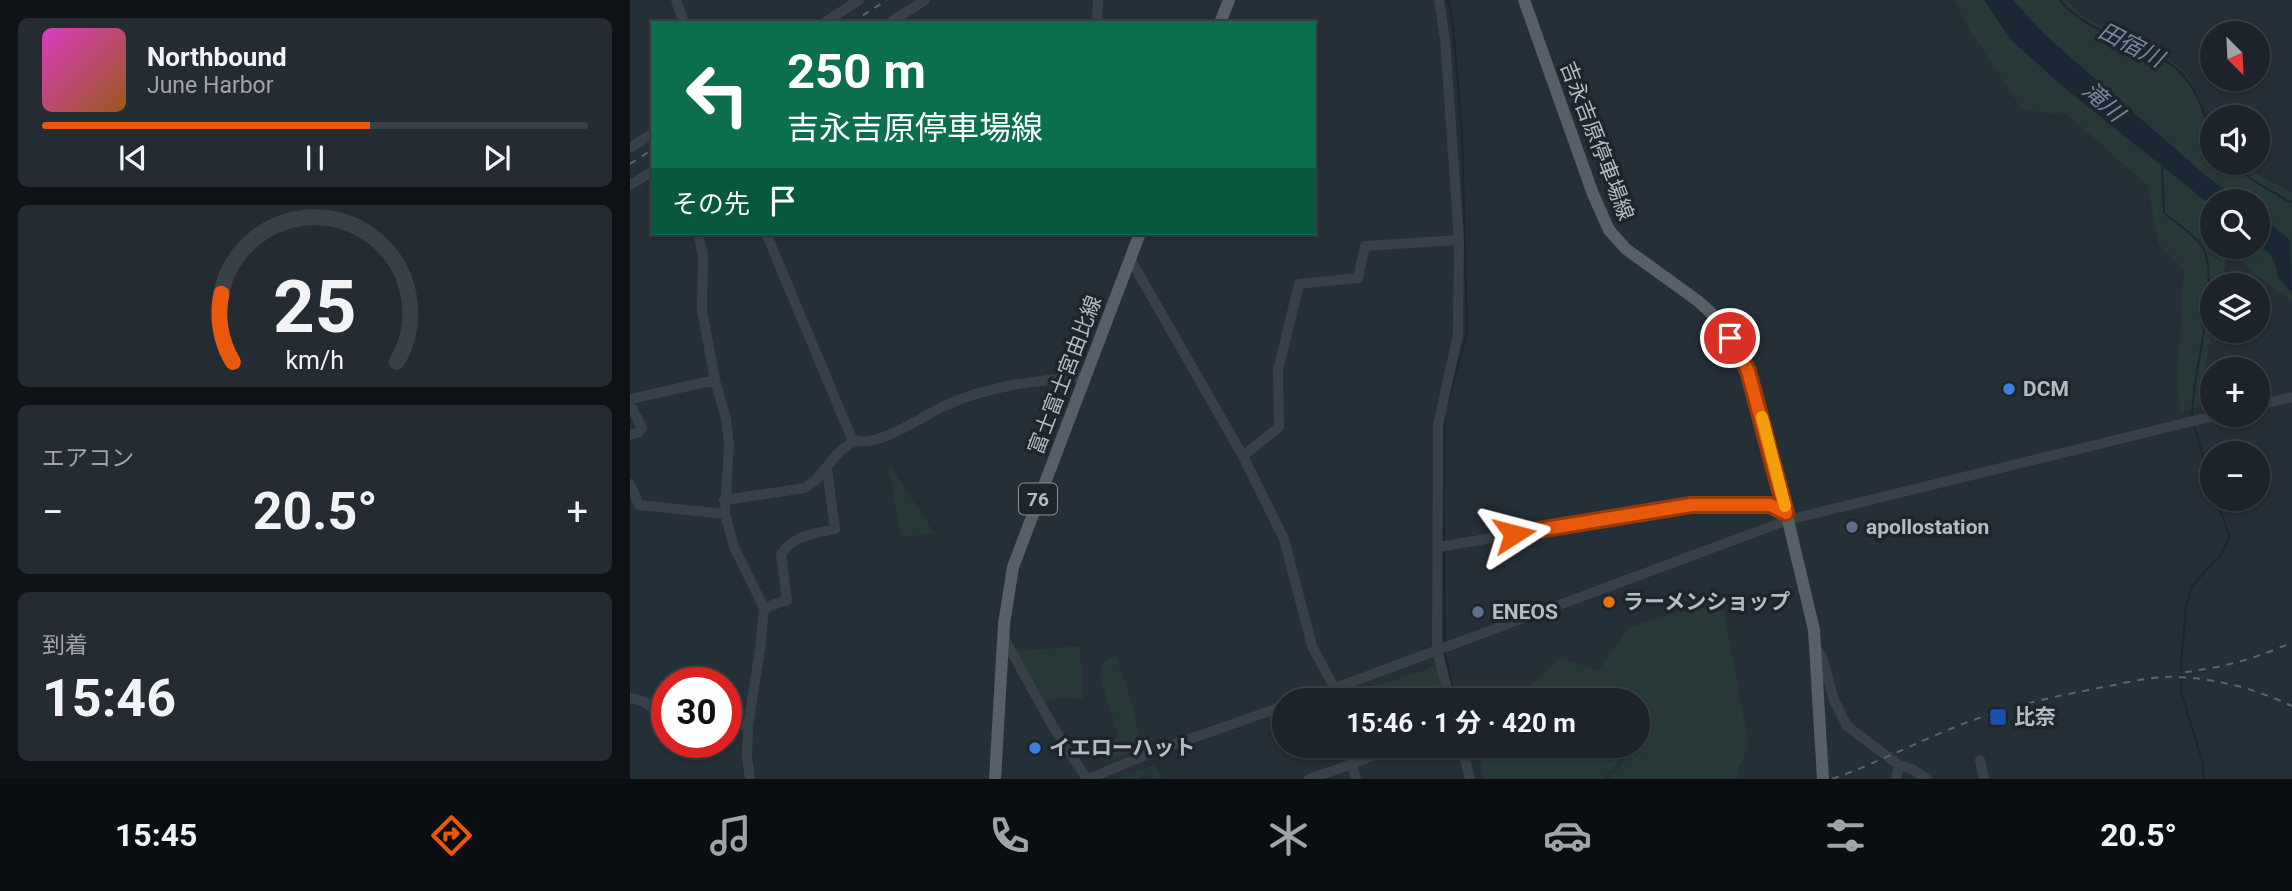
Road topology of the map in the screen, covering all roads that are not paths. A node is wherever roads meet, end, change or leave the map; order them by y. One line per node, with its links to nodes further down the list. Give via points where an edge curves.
1 (676, 0): 8 (street)
2 (859, 0): 9 (street)
3 (925, 0): 10 (street)
4 (1098, 0): 11 (street)
5 (1229, 0): 12 (main road)
6 (1439, 0): 20 (street)
7 (1524, 0): 36 (main road, 吉永吉原停車場線, via 1609,230 1626,249 1698,300 1744,363)
8 (683, 21)
9 (827, 21)
10 (891, 21)
11 (1097, 21)
12 (1221, 21)
13 (651, 134): 14 (street)
14 (630, 148)
15 (651, 172): 16 (street)
16 (630, 185)
17 (698, 235): 23 (street, via 703,255 702,310)
18 (767, 235): 29 (street)
19 (1139, 235): 21 (main road, 富士富士宮由比線 / 76)
20 (1459, 240): 30 (street, via 1365,246 1358,278 1299,285 1278,370 1279,428); 37 (street, via 1458,334 1438,426)
21 (1130, 259): 22 (main road, 富士富士宮由比線 / 76); 30 (street)
22 (1086, 377): 29 (street, via 1007,387 945,405 880,438); 39 (main road, 富士富士宮由比線 / 76, via 1013,567)
23 (715, 380): 25 (street); 33 (street, via 729,444)
24 (2292, 397): 26 (street)
25 (630, 402): 28 (street, via 642,428)
26 (2270, 402)
27 (2200, 419): 36 (street)
28 (630, 435)
29 (855, 440): 31 (street)
30 (1243, 456): 42 (street, via 1284,539 1312,646)
31 (827, 469): 33 (street, via 805,488); 38 (street, via 835,529 788,544 781,554 787,600)
32 (630, 484): 34 (street)
33 (724, 500): 35 (street)
34 (634, 506): 35 (street)
35 (725, 514): 38 (street, via 734,547)
36 (1787, 516): 37 (street, via 1770,505 1691,505); 40 (main road, 吉永吉原停車場線, via 1810,603); 41 (street)
37 (1438, 547): 41 (street)
38 (764, 608): 49 (street)
39 (1004, 638): 56 (main road, 富士富士宮由比線 / 76); 57 (street)
40 (1816, 647): 54 (street, via 1847,726); 61 (main road, 吉永吉原停車場線)
41 (1437, 650): 43 (street); 44 (street)
42 (1334, 688)
43 (1338, 688)
44 (1447, 688)
45 (630, 698): 46 (street)
46 (651, 706)
47 (1272, 710): 57 (street)
48 (742, 725): 49 (street)
49 (748, 726): 55 (street)
50 (1367, 758): 53 (street)
51 (1465, 758): 60 (street)
52 (1980, 760): 64 (street)
53 (1352, 764): 58 (street); 59 (street)
54 (1899, 765): 62 (street); 63 (street)
55 (750, 779)
56 (995, 779)
57 (1088, 779)
58 (1309, 779)
59 (1356, 779)
60 (1470, 779)
61 (1823, 779)
62 (1896, 779)
63 (1927, 779)
64 (1984, 779)

